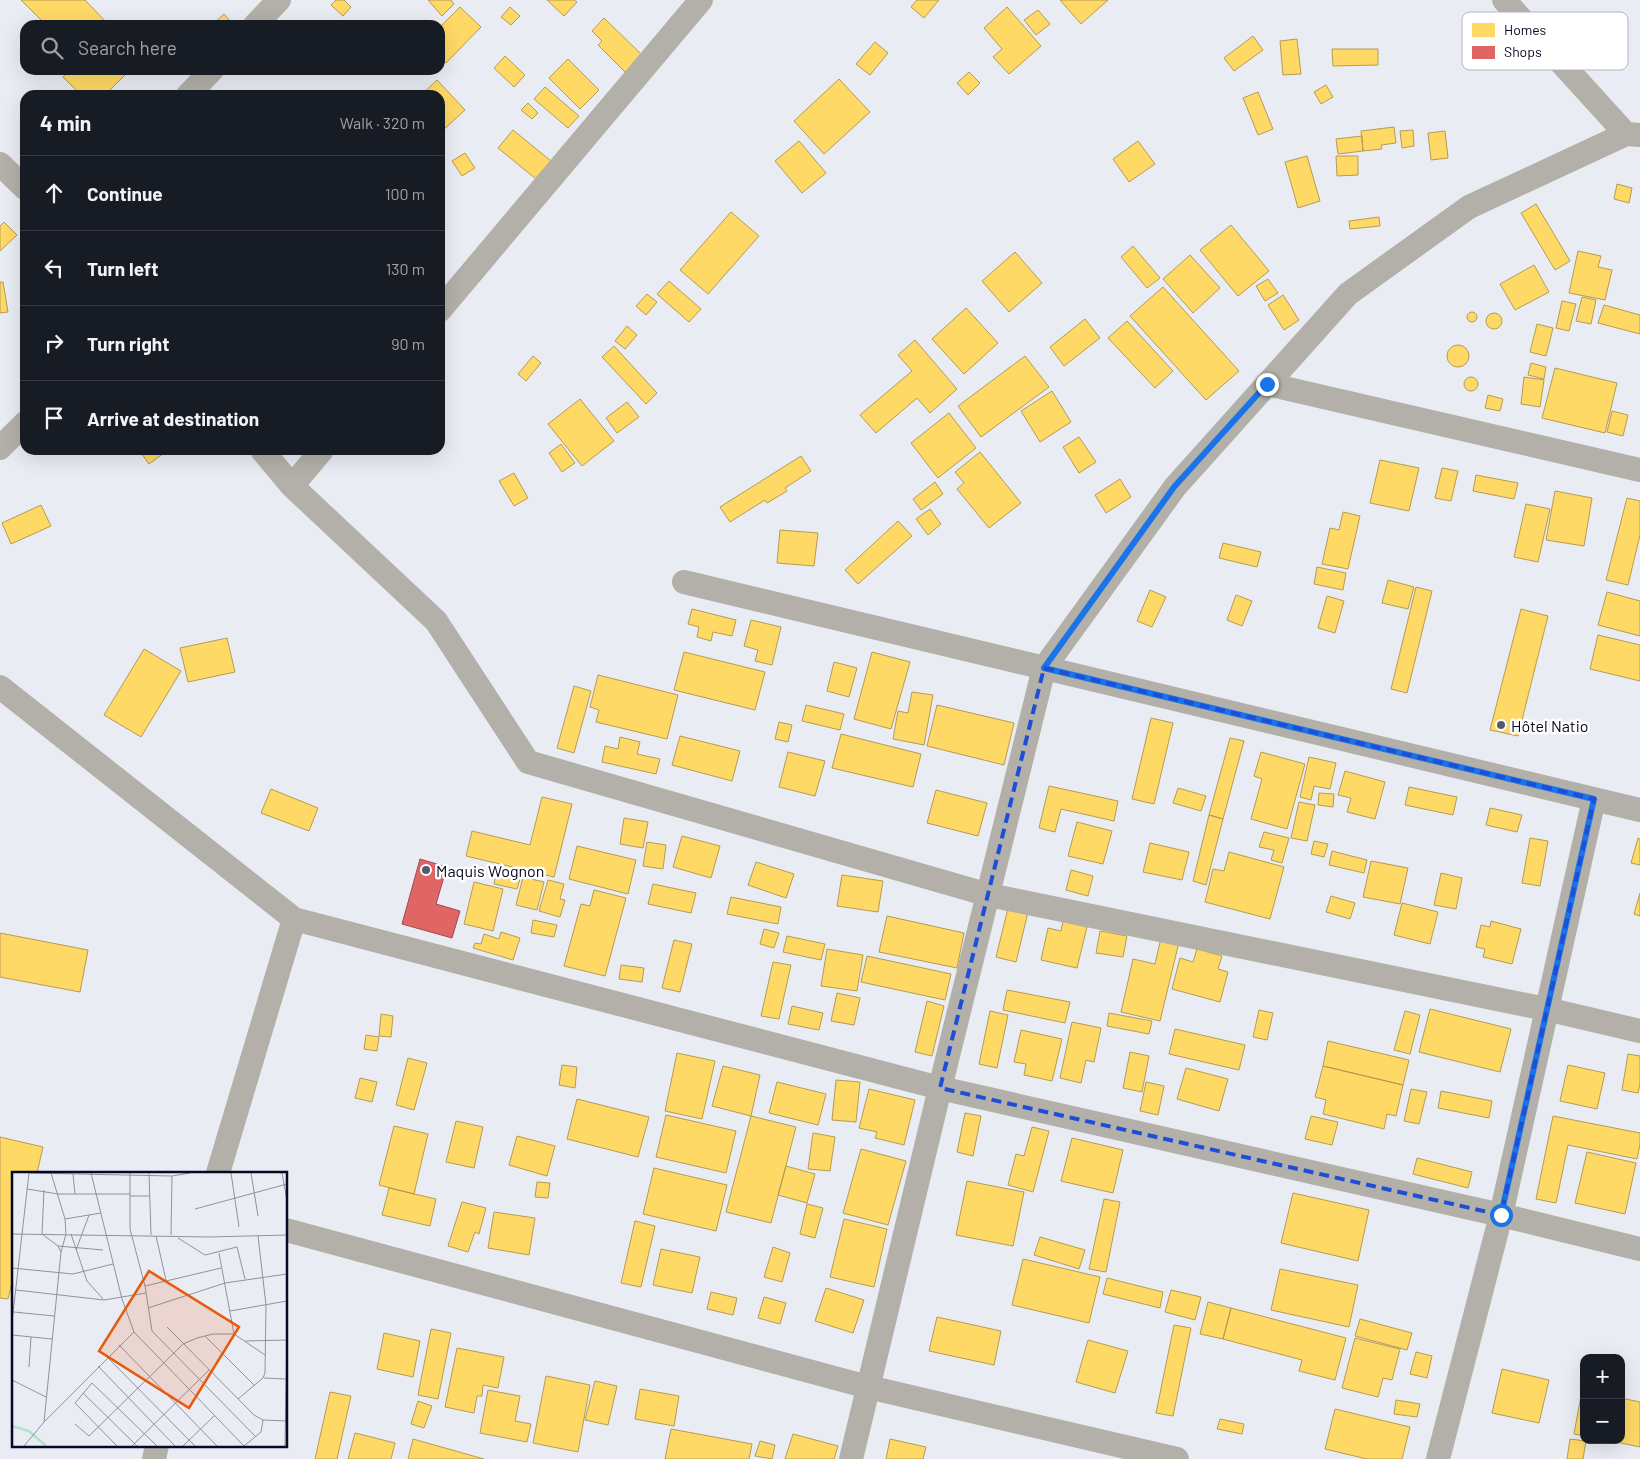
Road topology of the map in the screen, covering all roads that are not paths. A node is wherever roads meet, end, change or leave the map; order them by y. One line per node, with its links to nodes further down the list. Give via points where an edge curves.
1 (279, 0): 5 (street)
2 (701, 0): 12 (street)
3 (1504, 0): 4 (street)
4 (1516, 12)
5 (260, 20)
6 (1571, 70): 9 (street)
7 (207, 75): 8 (street)
8 (193, 90)
9 (1633, 134): 13 (street, via 1469,207 1348,294)
10 (0, 164): 11 (street)
11 (20, 183)
12 (445, 304)
13 (1267, 384): 18 (street); 21 (street, via 1174,487)
14 (20, 427): 15 (street)
15 (0, 448)
16 (266, 455): 19 (street)
17 (318, 455): 19 (street)
18 (1640, 470)
19 (292, 486): 25 (street, via 436,621 528,762)
20 (684, 582): 21 (street)
21 (1044, 668): 23 (street); 25 (street)
22 (0, 687): 26 (street)
23 (1594, 799): 24 (street); 27 (street)
24 (1640, 810)
25 (989, 896): 27 (street); 29 (street)
26 (294, 919): 29 (street); 30 (street)
27 (1546, 1009): 28 (street); 31 (street)
28 (1640, 1031)
29 (940, 1088): 31 (street); 34 (street)
30 (218, 1172)
31 (1501, 1215): 33 (street); 39 (street)
32 (288, 1231): 34 (street)
33 (1640, 1249)
34 (868, 1387): 37 (street); 38 (street)
35 (156, 1446): 36 (street)
36 (154, 1459)
37 (851, 1459)
38 (1177, 1459)
39 (1438, 1459)

